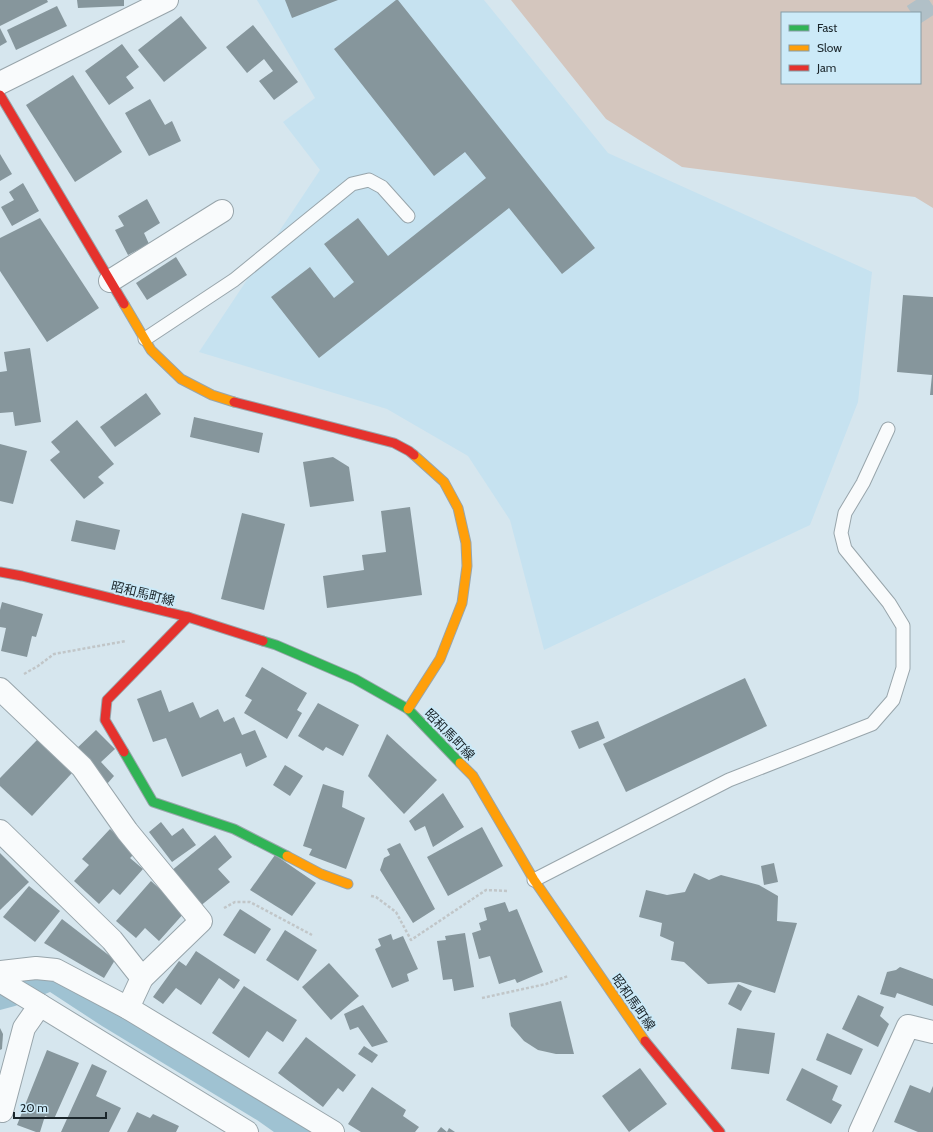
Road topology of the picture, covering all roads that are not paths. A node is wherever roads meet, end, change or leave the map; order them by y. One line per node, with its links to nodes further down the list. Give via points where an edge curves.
1 (167, 0): 2 (street)
2 (142, 6): 3 (street)
3 (0, 83)
4 (0, 95): 7 (street)
5 (222, 211): 7 (street)
6 (408, 216): 8 (lane, via 382,187 369,180 352,184 234,280)
7 (110, 281): 8 (street)
8 (145, 339): 13 (street, via 151,350 181,379 212,395 394,444 409,451 444,482 458,508 466,543 467,566 462,603 440,659)
9 (888, 429): 16 (lane, via 845,513 841,533 845,549 889,603 903,626 903,668 893,700 872,724 729,780)
10 (0, 572): 11 (street, 昭和馬町線)
11 (188, 617): 13 (street, 昭和馬町線, via 276,645 355,678); 15 (street, via 107,700 105,720 153,802 234,829 321,874)
12 (0, 689): 17 (street, via 82,767 127,831 201,921)
13 (408, 709): 16 (street, 昭和馬町線, via 473,776)
14 (0, 832): 17 (street, via 112,940)
15 (348, 884)
16 (537, 884): 25 (street, 昭和馬町線, via 648,1045)
17 (142, 978): 20 (street)
18 (1, 979): 19 (street); 20 (street, via 36,968 56,970)
19 (37, 1003): 22 (street, via 24,1028 2,1111); 23 (street)
20 (128, 1008): 24 (street)
21 (933, 1032): 26 (street, via 908,1026)
22 (0, 1110)
23 (247, 1132)
24 (333, 1132)
25 (720, 1132)
26 (860, 1132)

